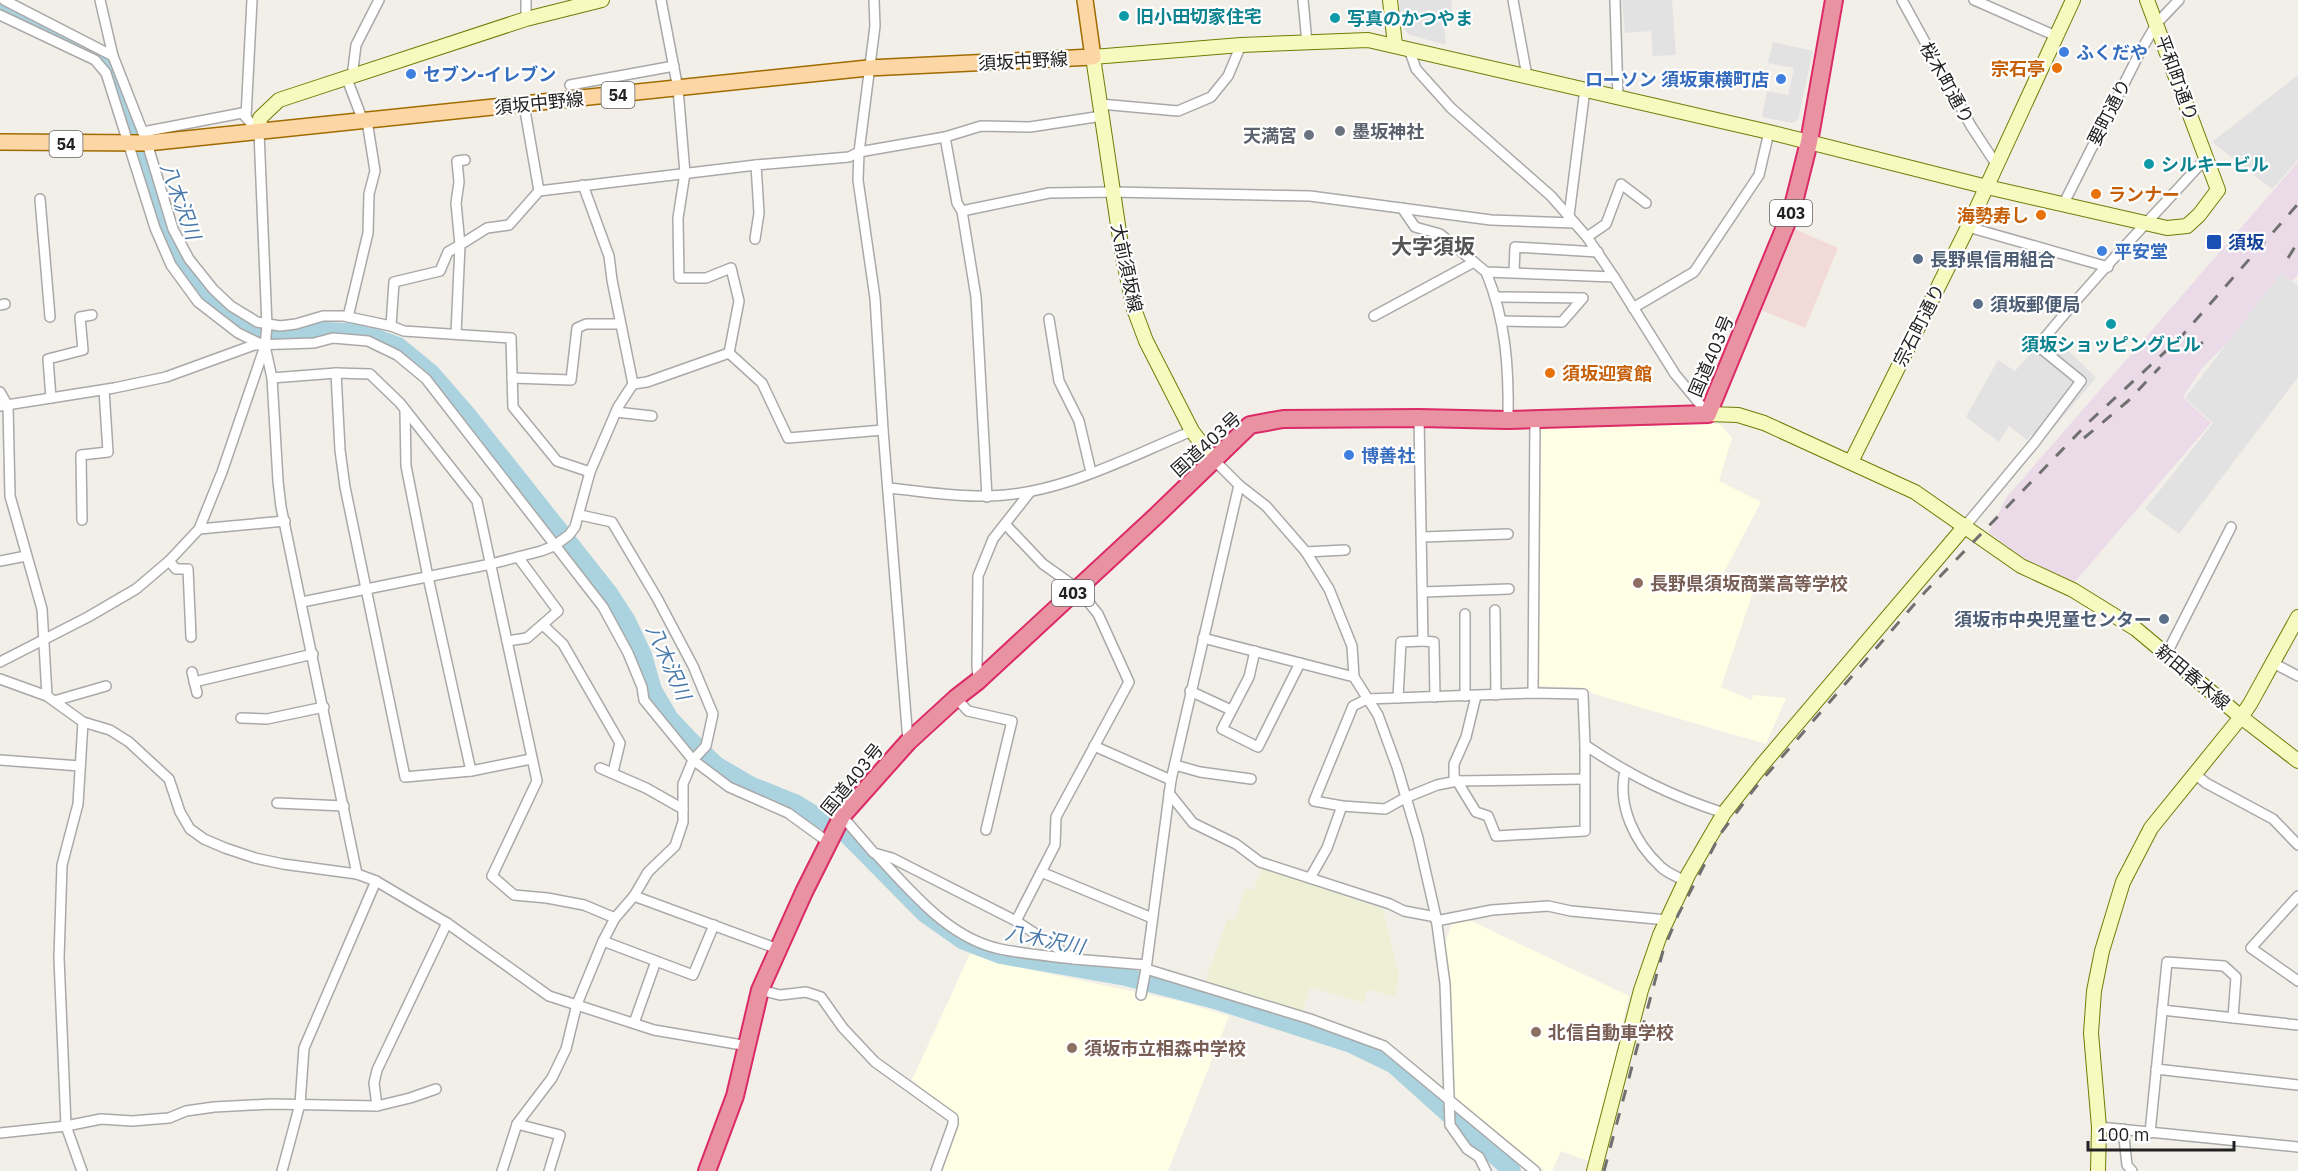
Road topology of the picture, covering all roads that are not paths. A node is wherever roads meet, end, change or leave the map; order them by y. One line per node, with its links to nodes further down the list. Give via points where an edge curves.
1 (4, 0): 27 (street)
2 (100, 0): 27 (street)
3 (252, 0): 39 (street)
4 (379, 0): 32 (street, via 356,45)
5 (526, 0): 21 (street)
6 (602, 0): 21 (main road)
7 (661, 0): 29 (street)
8 (874, 0): 30 (street, via 875,26)
9 (1085, 0): 28 (main road, 須坂中野線)
10 (1303, 0): 24 (street)
11 (1390, 0): 26 (main road)
12 (1513, 0): 31 (street)
13 (1615, 0): 36 (street)
14 (1834, 0): 48 (highway, 国道403号 / 403)
15 (1902, 0): 52 (street, 桜木町通り)
16 (1974, 0): 23 (street)
17 (2073, 0): 23 (main road)
18 (2148, 0): 22 (main road, 平和町通り)
19 (2179, 0): 22 (street, 要町通り)
20 (0, 15): 46 (street, via 95,60 106,73)
21 (526, 19): 32 (main road)
22 (2157, 23): 50 (main road, 平和町通り); 61 (street, 要町通り)
23 (2056, 36): 52 (main road)
24 (1307, 43): 25 (main road); 26 (main road, via 1368,40)
25 (1241, 45): 28 (main road); 38 (street, via 1228,76 1211,97 1178,111)
26 (1402, 47): 31 (main road); 64 (street, via 1451,108 1551,196)
27 (113, 56): 46 (street)
28 (1093, 57): 30 (main road, 須坂中野線 / 54); 38 (main road, 大前須坂線)
29 (674, 66): 33 (street); 34 (street)
30 (868, 68): 34 (main road, 須坂中野線 / 54); 49 (street)
31 (1527, 76): 35 (main road)
32 (350, 78): 41 (street); 42 (main road, via 279,100 260,118)
33 (570, 85)
34 (678, 88): 37 (main road, 須坂中野線 / 54); 54 (street)
35 (1585, 89): 36 (main road); 64 (street)
36 (1618, 97): 43 (main road)
37 (524, 105): 41 (main road, 須坂中野線 / 54); 57 (street)
38 (1101, 110): 44 (street, via 1030,127 981,126); 58 (main road, 大前須坂線)
39 (246, 117): 40 (street, via 242,113); 42 (street)
40 (205, 120): 45 (street); 46 (street)
41 (365, 121): 42 (main road, 須坂中野線 / 54); 81 (street, via 375,171 369,194 368,233)
42 (259, 132): 45 (main road, 須坂中野線 / 54); 85 (street)
43 (1768, 132): 48 (main road); 77 (street, via 1759,175 1694,272)
44 (945, 137): 49 (street); 63 (street, via 957,203)
45 (205, 138): 46 (main road, 須坂中野線 / 54)
46 (139, 141): 47 (main road, 須坂中野線 / 54); 85 (street, via 173,229 189,259 231,306); 88 (street, via 155,228 171,265 198,302 238,333)
47 (0, 142)
48 (1809, 142): 56 (main road); 100 (highway, 国道403号 / 403, via 1792,210)
49 (859, 152): 53 (street, via 849,157); 105 (street, via 858,180 875,298)
50 (2206, 158): 65 (street); 65 (main road, 平和町通り, via 2218,190 2208,204 2187,226 2167,228)
51 (465, 160): 69 (street, via 457,161)
52 (1996, 164): 56 (main road, 宗石町通り)
53 (756, 165): 54 (street); 68 (street, via 759,213)
54 (685, 173): 55 (street); 89 (street, via 678,218 679,278 706,278 731,267 739,301)
55 (583, 185): 57 (street); 84 (street, via 609,256)
56 (1987, 187): 61 (main road); 66 (main road, 宗石町通り)
57 (539, 191): 69 (street, via 509,225 487,228)
58 (1112, 192): 62 (street, via 1310,196); 63 (street, via 1050,193); 106 (main road, 大前須坂線, via 1134,309)
59 (40, 199): 80 (street)
60 (1647, 203): 67 (street, via 1621,184 1606,224)
61 (2064, 203): 65 (main road)
62 (1402, 208): 64 (street, via 1491,220); 71 (street, via 1415,227 1440,234)
63 (962, 211): 114 (street, via 976,297)
64 (1572, 220): 67 (street)
65 (2145, 223): 72 (street)
66 (1968, 227): 72 (street); 108 (main road, 宗石町通り)
67 (1587, 237): 70 (street)
68 (755, 239)
69 (460, 246): 86 (street, via 448,252 440,271 393,282); 87 (street)
70 (1598, 252): 74 (street, via 1515,247); 75 (street)
71 (1474, 262): 73 (street); 79 (street)
72 (2108, 267): 119 (street, via 2038,346 2081,381)
73 (1486, 272): 74 (street); 76 (street)
74 (1514, 272): 75 (street)
75 (1614, 277): 77 (street)
76 (1497, 297): 83 (street); 83 (street, via 1583,298 1562,322)
77 (1633, 308): 100 (street, via 1675,374)
78 (92, 315): 96 (street, via 80,316 83,350 48,359)
79 (1374, 316)
80 (50, 317)
81 (348, 317): 85 (street, via 322,316 296,324); 86 (street)
82 (1049, 318): 110 (street, via 1059,381 1079,421)
83 (1501, 321): 103 (street)
84 (620, 324): 92 (street, via 586,324 577,328 571,380); 93 (street)
85 (267, 325): 88 (street)
86 (391, 326): 87 (street, via 404,331)
87 (456, 334): 92 (street, via 511,338)
88 (265, 343): 91 (street); 94 (street, via 166,377); 121 (street); 124 (street, via 314,343 333,338 368,341 397,355 426,379)
89 (729, 353): 93 (street); 105 (street, via 762,383 789,438)
90 (336, 373): 91 (street); 98 (street, via 370,374); 134 (street, via 343,468)
91 (272, 378): 117 (street, via 278,482)
92 (512, 378): 109 (street, via 513,407 557,461)
93 (633, 384): 99 (street)
94 (104, 390): 96 (street); 116 (street, via 108,452 81,455)
95 (0, 392): 97 (street)
96 (51, 398): 97 (street)
97 (4, 406): 127 (street, via 10,496)
98 (405, 411): 131 (street, via 477,501); 132 (street, via 406,466)
99 (616, 412): 101 (street); 109 (street)
100 (1707, 414): 104 (highway, 国道403号 / 403); 108 (main road, 新田春木線, via 1738,415 1764,423)
101 (652, 416)
102 (1419, 418): 103 (highway, 国道403号 / 403); 107 (highway, 国道403号 / 403, via 1283,419 1250,425); 123 (street)
103 (1508, 420): 104 (highway, 国道403号 / 403)
104 (1535, 420): 160 (street)
105 (883, 430): 112 (street)
106 (1192, 431): 107 (main road, 大前須坂線); 110 (street)
107 (1214, 460): 111 (street); 133 (highway, 国道403号 / 403)
108 (1851, 462): 119 (main road, 新田春木線, via 1916,492)
109 (590, 472): 115 (street)
110 (1090, 472): 113 (street)
111 (1239, 485): 126 (street, via 1266,506); 143 (street)
112 (888, 488): 114 (street); 174 (street)
113 (1030, 492): 114 (street); 118 (street)
114 (987, 496)
115 (580, 515): 124 (street, via 569,535); 179 (street, via 612,522 693,666 713,714 706,746)
116 (82, 520)
117 (285, 521): 121 (street); 137 (street)
118 (1005, 524): 133 (street, via 1043,564); 156 (street, via 993,539 978,576)
119 (1965, 525): 149 (main road, 新田春木線, via 2021,566 2073,590 2136,629); 198 (main road)
120 (2231, 527): 149 (street)
121 (199, 529): 130 (street)
122 (1508, 534): 123 (street)
123 (1422, 537): 136 (street)
124 (555, 544): 128 (street); 179 (street, via 603,607 628,653 644,700)
125 (1345, 550): 126 (street)
126 (1306, 552): 154 (street, via 1329,589 1352,646)
127 (26, 556): 129 (street); 144 (street, via 42,609)
128 (518, 557): 131 (street); 141 (street, via 558,611)
129 (0, 561)
130 (169, 561): 142 (street, via 176,569 188,569); 144 (street, via 136,588)
131 (491, 564): 132 (street); 145 (street)
132 (428, 577): 134 (street); 184 (street)
133 (1078, 589): 156 (highway, 国道403号 / 403); 176 (street, via 1098,614 1129,682)
134 (365, 590): 137 (street); 184 (street, via 405,777)
135 (1509, 590): 136 (street)
136 (1423, 592): 146 (street)
137 (302, 602): 148 (street)
138 (1495, 610): 161 (street)
139 (1465, 614): 162 (street)
140 (2298, 617): 152 (main road)
141 (543, 626): 145 (street, via 526,638); 186 (street, via 564,644 620,743)
142 (191, 637)
143 (1203, 638): 147 (street); 158 (street)
144 (45, 640): 150 (street); 167 (street)
145 (507, 641): 177 (street)
146 (1423, 641): 164 (street, via 1434,642); 166 (street, via 1401,642)
147 (1255, 651): 151 (street); 170 (street, via 1249,677)
148 (313, 654): 159 (street, via 193,677); 169 (street)
149 (2166, 655): 171 (main road, 新田春木線)
150 (0, 662)
151 (1300, 663): 154 (street); 170 (street, via 1258,747 1222,729)
152 (2273, 663): 153 (street); 171 (main road)
153 (2298, 676)
154 (1354, 677): 168 (street)
155 (0, 679): 167 (street)
156 (978, 681): 165 (highway, 国道403号 / 403)
157 (106, 686): 167 (street)
158 (1190, 691): 170 (street); 181 (street)
159 (197, 693)
160 (1533, 693): 161 (street); 175 (street, via 1583,694)
161 (1496, 695): 163 (street)
162 (1465, 696): 163 (street); 164 (street)
163 (1476, 696): 191 (street, via 1466,737 1454,764)
164 (1435, 697): 166 (street)
165 (956, 698): 174 (highway, 国道403号 / 403); 200 (street, via 968,711 1012,721)
166 (1398, 698): 168 (street)
167 (50, 699): 173 (street)
168 (1367, 699): 193 (street, via 1378,715); 196 (street, via 1353,706 1314,801)
169 (324, 707): 172 (street, via 267,719); 195 (street)
170 (1231, 710)
171 (2241, 717): 180 (main road); 187 (main road, 新田春木線)
172 (241, 718)
173 (82, 722): 182 (street); 205 (street, via 110,730 148,758 169,779 190,829 204,839 255,858)
174 (908, 742): 199 (highway, 国道403号 / 403)
175 (1585, 745): 185 (street); 189 (street)
176 (1094, 746): 190 (street); 204 (street, via 1056,817 1054,845)
177 (531, 759): 184 (street); 211 (street, via 537,782 492,876 514,895 584,905)
178 (0, 760): 182 (street)
179 (693, 760): 197 (street, via 683,784); 201 (street, via 729,787 788,813)
180 (2298, 761)
181 (1175, 765): 188 (street); 190 (street)
182 (80, 766): 239 (street, via 78,804 62,865 59,970)
183 (600, 768): 186 (street)
184 (471, 771)
185 (1625, 771): 198 (street, via 1681,799); 208 (street, via 1621,788 1632,830 1662,868)
186 (613, 772): 197 (street)
187 (2195, 774): 202 (street, via 2273,819); 240 (main road, 新田春木線, via 2151,828 2122,882 2102,951 2091,1033)
188 (1251, 779)
189 (1585, 779): 191 (street); 191 (street, via 1585,831 1496,836 1488,816 1476,812)
190 (1171, 780): 192 (street)
191 (1458, 781): 193 (street)
192 (1169, 793): 206 (street, via 1193,823 1260,861); 212 (street)
193 (1405, 798): 196 (street, via 1385,809); 213 (street)
194 (277, 803): 195 (street)
195 (344, 806): 205 (street)
196 (1342, 806): 206 (street, via 1327,848)
197 (683, 809): 209 (street, via 684,822 675,846 648,873)
198 (1724, 813): 208 (main road)
199 (842, 816): 201 (highway, 国道403号 / 403); 203 (street)
200 (986, 830)
201 (828, 842): 219 (highway, 国道403号 / 403)
202 (2298, 845)
203 (874, 853): 215 (street, via 892,858); 220 (street, via 928,909 966,936 999,949)
204 (1041, 872): 212 (street); 215 (street)
205 (357, 874): 207 (street)
206 (1310, 878): 213 (street)
207 (376, 881): 216 (street); 236 (street, via 304,1048)
208 (1685, 881): 214 (main road)
209 (634, 896): 211 (street); 217 (street)
210 (2298, 896): 223 (street, via 2251,948)
211 (615, 918): 218 (street)
212 (1152, 918): 222 (street)
213 (1436, 919): 214 (street, via 1548,906); 235 (street, via 1445,984)
214 (1667, 920): 253 (main road, via 1641,990)
215 (1016, 921): 220 (street)
216 (447, 924): 226 (street, via 549,996); 237 (street, via 377,1070)
217 (714, 926): 219 (street); 221 (street, via 693,975)
218 (603, 941): 221 (street); 226 (street)
219 (778, 948): 224 (highway, 国道403号 / 403)
220 (1074, 959): 222 (street)
221 (656, 961): 229 (street)
222 (1146, 967): 225 (street); 235 (street, via 1384,1046)
223 (2298, 981)
224 (760, 990): 231 (highway, 国道403号 / 403); 250 (street, via 780,995 806,992 821,997 875,1062 953,1118)
225 (1141, 995)
226 (577, 1004): 229 (street); 238 (street, via 566,1049 552,1078)
227 (2162, 1010): 228 (street); 228 (street, via 2167,962 2224,966 2236,976); 232 (street)
228 (2232, 1018): 230 (street)
229 (634, 1023): 231 (street)
230 (2298, 1025)
231 (748, 1046): 249 (highway, 国道403号 / 403, via 735,1096)
232 (2156, 1069): 233 (street); 243 (street)
233 (2298, 1085)
234 (436, 1089): 237 (street)
235 (1450, 1102): 251 (street, via 1450,1125 1467,1149 1479,1157); 252 (street)
236 (300, 1104): 237 (street); 239 (street, via 214,1107 169,1118 101,1119); 246 (street)
237 (376, 1106)
238 (517, 1124): 247 (street); 248 (street, via 560,1135)
239 (66, 1126): 242 (street); 245 (street)
240 (2099, 1127): 241 (street); 254 (main road, 新田春木線)
241 (2123, 1129): 243 (street); 255 (street, via 2127,1165)
242 (0, 1133)
243 (2150, 1133): 244 (street)
244 (2298, 1147)
245 (82, 1171)
246 (282, 1171)
247 (502, 1171)
248 (549, 1171)
249 (707, 1171)
250 (936, 1171)
251 (1486, 1171)
252 (1535, 1171)
253 (1594, 1171)
254 (2098, 1171)
255 (2132, 1171)

